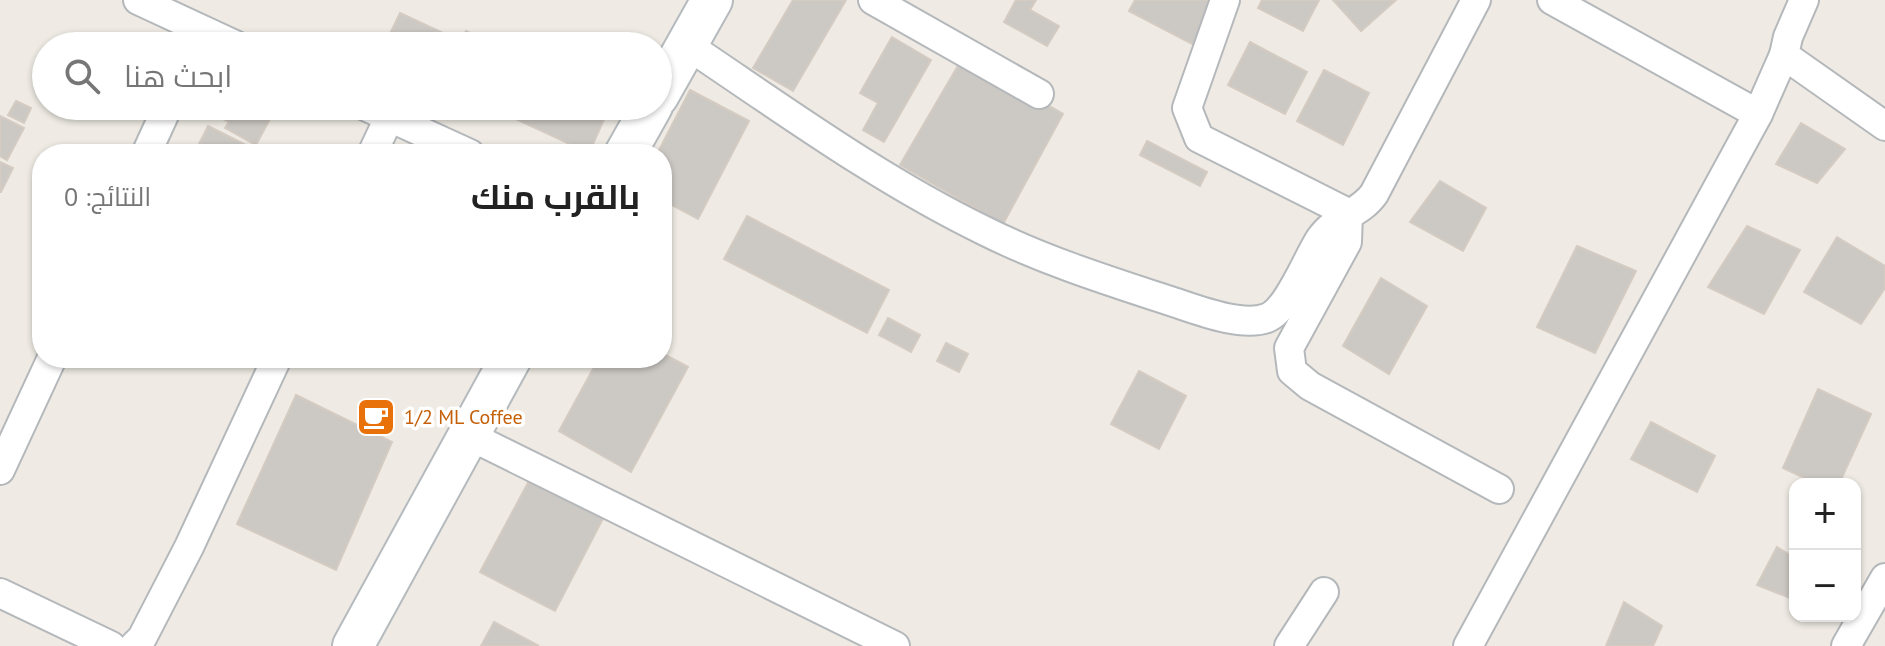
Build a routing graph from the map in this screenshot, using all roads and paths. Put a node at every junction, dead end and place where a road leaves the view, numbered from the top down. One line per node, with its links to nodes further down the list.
1 (138, 0): 8 (street)
2 (712, 0): 9 (main road)
3 (873, 0): 12 (street)
4 (1225, 0): 23 (street)
5 (1476, 0): 23 (street)
6 (1552, 0): 13 (street)
7 (1804, 0): 10 (street)
8 (189, 32)
9 (687, 45): 11 (main road); 23 (street)
10 (1784, 55): 13 (street); 18 (street)
11 (672, 71)
12 (1039, 94)
13 (1758, 114): 38 (street)
14 (162, 120): 19 (street)
15 (376, 120): 20 (street)
16 (395, 120): 21 (street)
17 (644, 120): 22 (main road)
18 (1885, 126)
19 (151, 144)
20 (373, 144)
21 (448, 144)
22 (631, 144)
23 (1348, 213): 29 (street)
24 (47, 368): 28 (street)
25 (272, 368): 34 (street)
26 (505, 368): 27 (main road)
27 (468, 435): 35 (main road); 36 (street)
28 (0, 470)
29 (1499, 489)
30 (1885, 578): 39 (street)
31 (1324, 592): 37 (street)
32 (0, 593): 33 (street)
33 (111, 646)
34 (134, 646)
35 (353, 646)
36 (895, 646)
37 (1289, 646)
38 (1468, 646)
39 (1846, 646)

